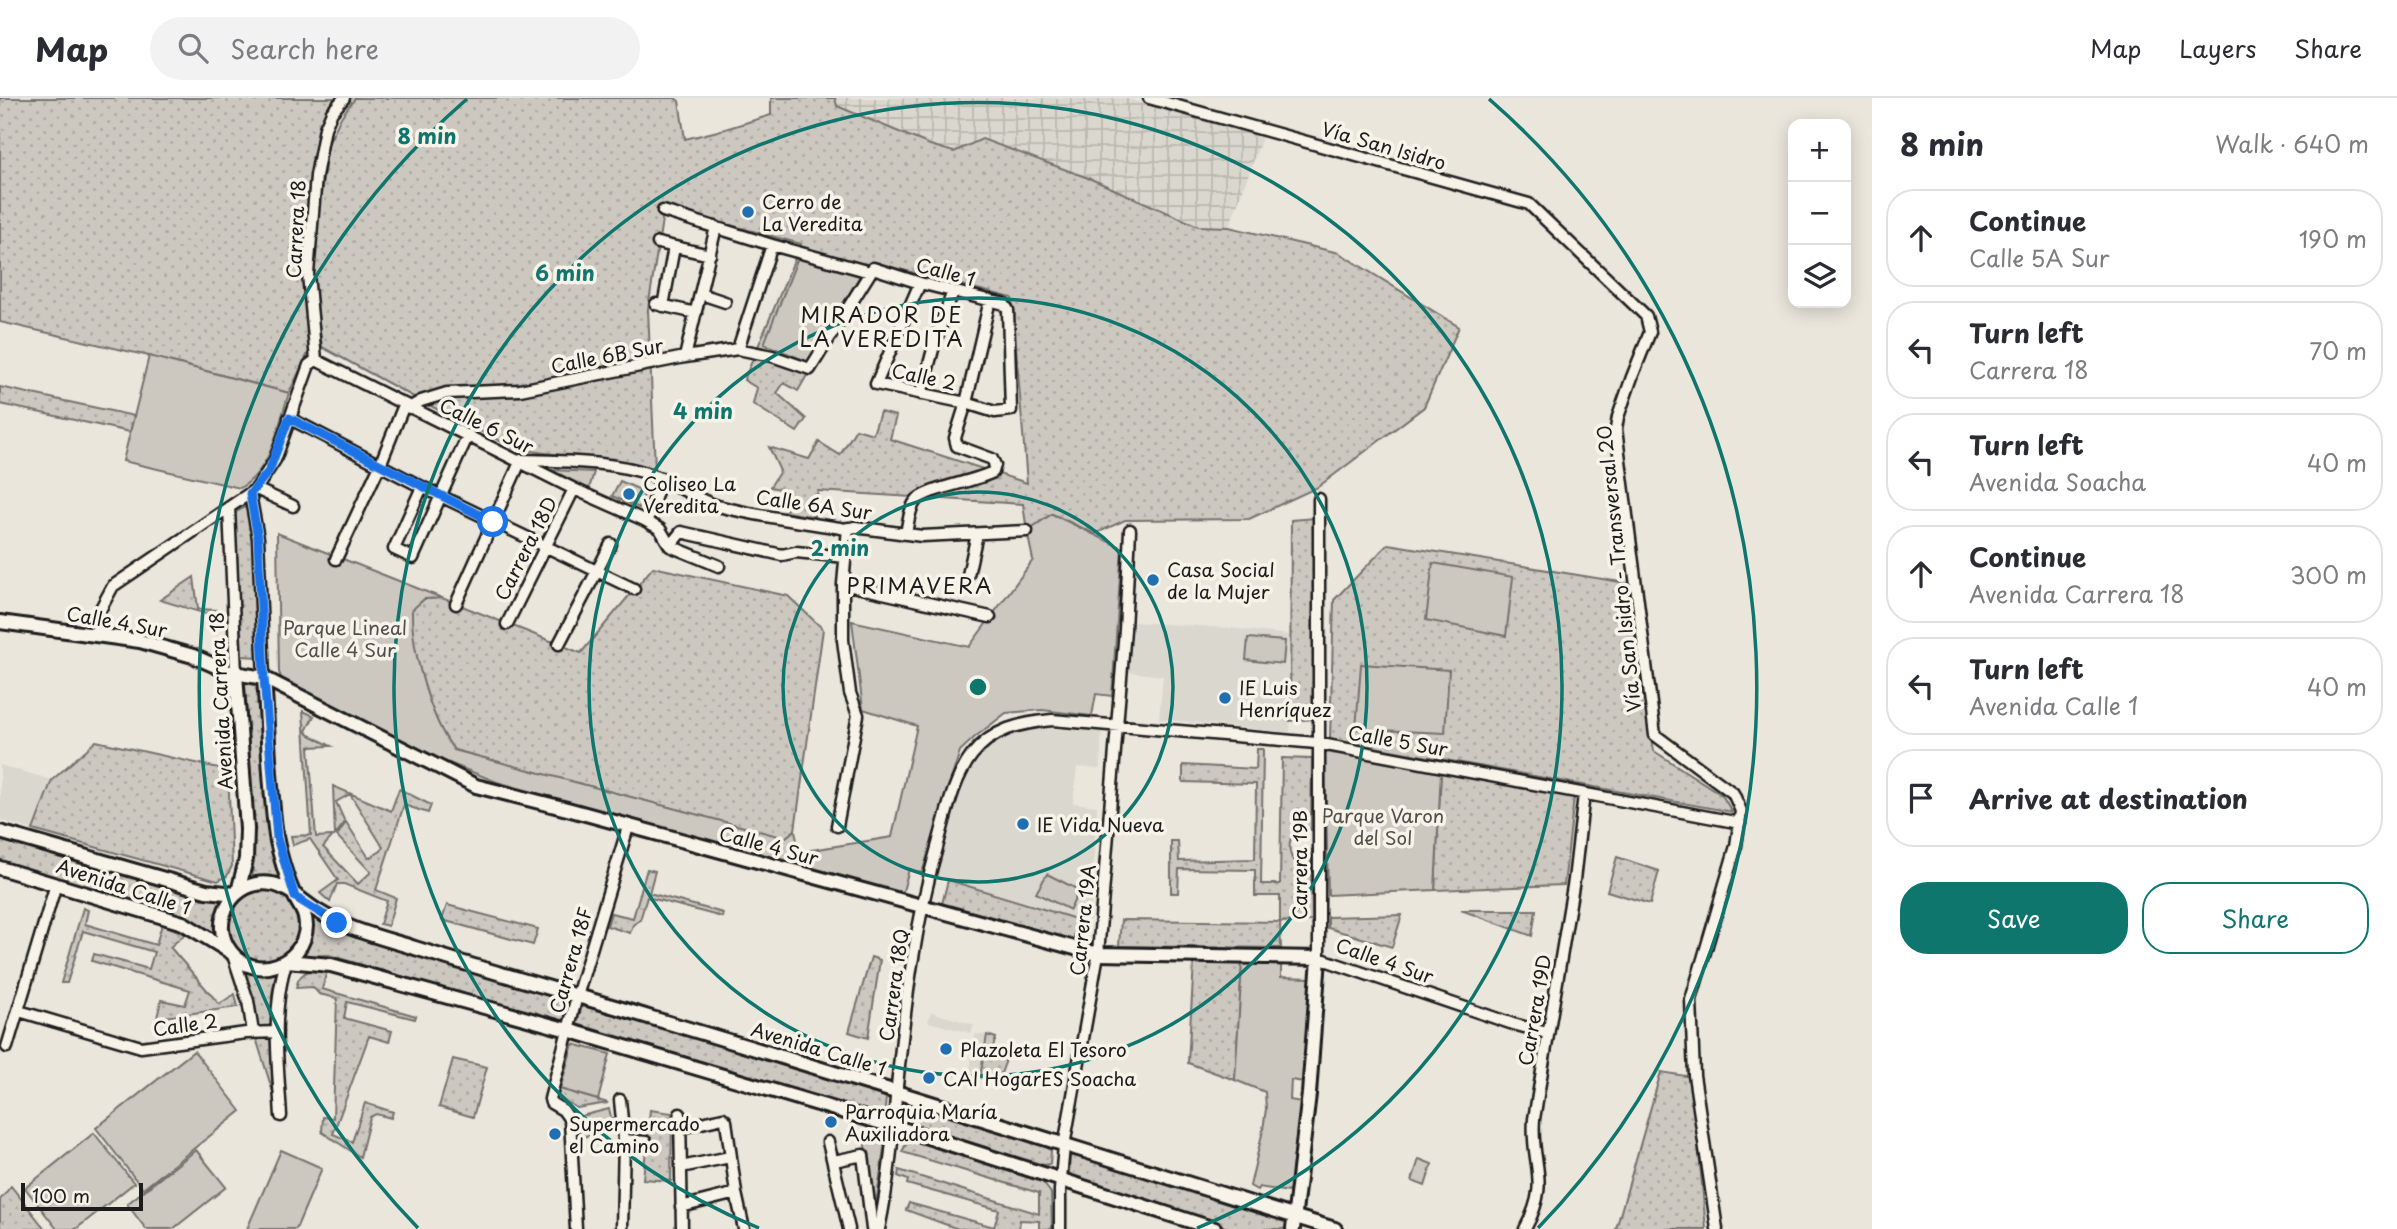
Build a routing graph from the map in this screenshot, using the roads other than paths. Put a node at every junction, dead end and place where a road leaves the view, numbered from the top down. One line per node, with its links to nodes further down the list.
1 (344, 98): 20 (street, Carrera 18)
2 (1149, 98): 3 (street, Vía San Isidro)
3 (1529, 204): 65 (street, Vía San Isidro - Transversal 20)
4 (663, 211): 5 (street, Calle 1)
5 (716, 227): 7 (street, Calle 1); 9 (street)
6 (658, 243): 8 (street)
7 (772, 245): 10 (street, Calle 1); 18 (street)
8 (674, 247): 9 (street); 17 (street)
9 (709, 255): 13 (street)
10 (872, 270): 11 (street, Calle 1); 18 (street, Calle 6B Sur)
11 (920, 283): 12 (street, Calle 1); 21 (street, Calle 2)
12 (953, 291): 14 (street, Calle 1); 21 (street)
13 (701, 294): 15 (street); 17 (street)
14 (990, 300): 16 (street, Calle 1); 22 (street)
15 (725, 302)
16 (1008, 310): 22 (street, Calle 2)
17 (696, 313): 19 (street)
18 (738, 349): 19 (street, Calle 6B Sur)
19 (685, 357): 23 (street, Calle 6B Sur)
20 (316, 360): 23 (street, Calle 6 Sur); 24 (street)
21 (921, 394): 22 (street, Calle 2)
22 (966, 403): 41 (street)
23 (407, 407): 25 (street, Calle 6 Sur); 27 (street)
24 (289, 418): 27 (street); 31 (street)
25 (468, 435): 26 (street, Calle 6 Sur); 32 (street)
26 (521, 460): 28 (street, Calle 6A Sur); 30 (street, Calle 6 Sur); 37 (street)
27 (380, 465): 29 (street); 47 (street)
28 (661, 478): 36 (street); 38 (street, Calle 6A Sur)
29 (422, 487): 32 (street); 32 (street)
30 (574, 489): 36 (street, Calle 6 Sur); 44 (street, Carrera 18D)
31 (253, 491): 34 (street); 35 (street); 60 (street)
32 (441, 496): 37 (street)
33 (1319, 499): 62 (street, Carrera 19B)
34 (293, 506)
35 (229, 507): 57 (street); 59 (street, Avenida Carrera 18)
36 (644, 520): 45 (street)
37 (493, 522): 44 (street); 53 (street)
38 (848, 528): 41 (street, Calle 6A Sur); 46 (street)
39 (1130, 530): 61 (street, Carrera 19A)
40 (1027, 531): 42 (street, Calle 6A Sur)
41 (906, 534): 42 (street, Calle 6A Sur)
42 (977, 534): 50 (street)
43 (611, 544): 49 (street)
44 (546, 545): 49 (street); 56 (street, Carrera 18D)
45 (670, 546): 46 (street); 48 (street)
46 (845, 557): 51 (street)
47 (336, 559)
48 (719, 566)
49 (596, 570): 52 (street); 58 (street)
50 (968, 575)
51 (843, 584): 54 (street); 66 (street)
52 (634, 589)
53 (456, 604)
54 (990, 617)
55 (0, 622): 57 (main road, Calle 4 Sur)
56 (507, 624)
57 (96, 635): 59 (main road, Calle 4 Sur)
58 (559, 644)
59 (236, 674): 60 (main road, Calle 4 Sur); 71 (main road, Avenida Carrera 18)
60 (264, 678): 67 (main road, Calle 4 Sur); 72 (main road)
61 (1117, 726): 62 (street, Calle 5 Sur); 63 (street, Calle 5 Sur); 75 (street, Carrera 19A)
62 (1319, 743): 64 (street, Calle 5 Sur); 76 (street, Carrera 19B)
63 (973, 754): 73 (street, Carrera 18Q)
64 (1584, 793): 65 (street, Calle 5 Sur); 83 (street, Carrera 19D)
65 (1740, 823): 113 (street)
66 (837, 826)
67 (628, 827): 73 (main road, Calle 4 Sur); 78 (street, Carrera 18F)
68 (0, 832): 71 (main road, Avenida Calle 1)
69 (0, 868): 70 (main road, Avenida Calle 1)
70 (56, 884): 74 (main road, Avenida Calle 1); 79 (street)
71 (237, 893): 72 (main road); 74 (main road, Avenida Carrera 18)
72 (295, 897): 77 (main road); 78 (main road, Avenida Calle 1)
73 (921, 907): 75 (main road, Calle 4 Sur); 85 (street, Carrera 18Q)
74 (232, 953): 77 (main road); 81 (street, Avenida Carrera 18)
75 (1098, 954): 76 (main road, Calle 4 Sur); 94 (street, Carrera 19A)
76 (1319, 958): 83 (street, Calle 4 Sur); 101 (main road, Carrera 19B)
77 (286, 961): 80 (main road); 82 (street)
78 (577, 996): 80 (street, Carrera 18F); 85 (main road, Avenida Calle 1)
79 (19, 1011): 81 (street, Calle 2); 84 (street)
80 (568, 1030): 89 (main road); 102 (street, Carrera 18F)
81 (253, 1032): 82 (street, Calle 2)
82 (277, 1032): 88 (street)
83 (1547, 1033): 112 (street, Carrera 19D)
84 (7, 1047)
85 (897, 1093): 89 (street, Carrera 18Q); 94 (main road, Avenida Calle 1)
86 (620, 1100): 91 (street)
87 (680, 1114): 90 (street)
88 (281, 1116)
89 (893, 1126): 98 (main road); 108 (street, Carrera 18Q)
90 (680, 1128): 95 (street); 97 (street)
91 (624, 1140): 92 (street); 103 (street)
92 (646, 1142)
93 (828, 1142): 96 (street)
94 (1064, 1146): 98 (street, Carrera 19A); 101 (main road, Avenida Calle 1)
95 (730, 1157): 97 (street); 99 (street)
96 (834, 1161): 106 (street); 107 (street)
97 (681, 1167): 100 (street)
98 (1061, 1179): 109 (street, Carrera 19A); 110 (main road)
99 (736, 1193): 100 (street); 105 (street)
100 (681, 1207): 104 (street)
101 (1294, 1223): 111 (main road, Avenida Calle 1)
102 (576, 1229)
103 (622, 1229)
104 (682, 1229)
105 (744, 1229)
106 (849, 1229)
107 (872, 1229)
108 (879, 1229)
109 (1060, 1229)
110 (1215, 1229)
111 (1335, 1229)
112 (1525, 1229)
113 (1717, 1229)

